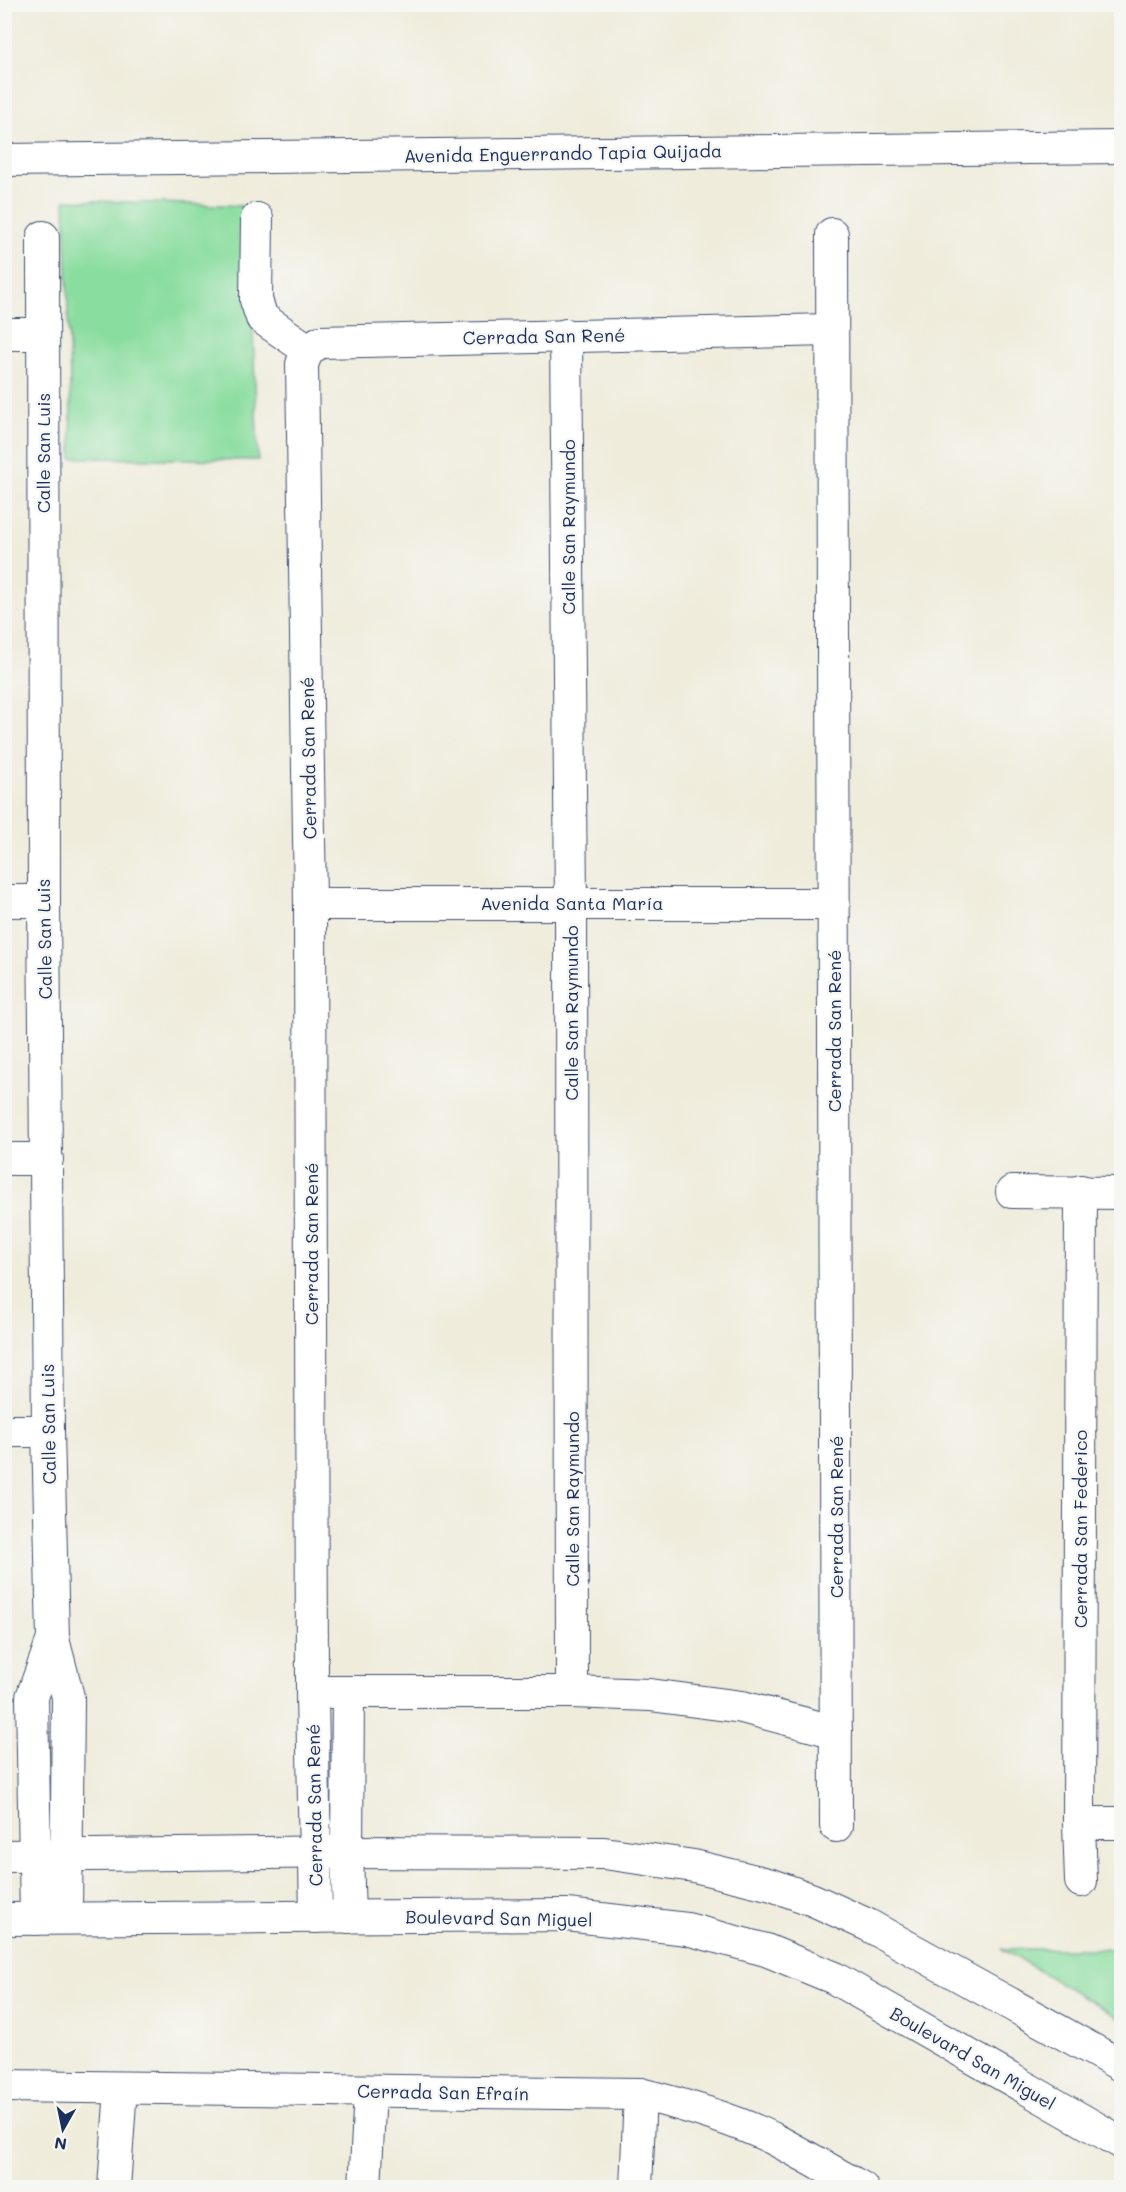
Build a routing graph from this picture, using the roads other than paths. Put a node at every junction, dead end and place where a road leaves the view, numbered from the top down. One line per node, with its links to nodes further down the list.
1 (1122, 147): 2 (street, Avenida Enguerrando Tapia Quijada)
2 (4, 160)
3 (257, 219): 10 (street)
4 (832, 234): 6 (street, Cerrada San René)
5 (43, 237): 8 (street, Calle San Luis)
6 (831, 330): 9 (street, Cerrada San René); 15 (street, Cerrada San René)
7 (4, 334): 8 (street)
8 (43, 334): 12 (street, Calle San Luis)
9 (566, 335): 10 (street, Cerrada San René); 13 (street, Calle San Raymundo)
10 (308, 350): 14 (street, Cerrada San René)
11 (4, 901): 12 (street)
12 (44, 901): 16 (street, Calle San Luis)
13 (571, 903): 14 (street, Avenida Santa María); 15 (street, Avenida Santa María); 26 (street, Calle San Raymundo)
14 (310, 904): 24 (street, Cerrada San René)
15 (833, 904): 29 (street, Cerrada San René)
16 (47, 1159): 17 (street); 22 (street, Calle San Luis)
17 (4, 1160)
18 (1082, 1191): 19 (street); 20 (street); 30 (street, Cerrada San Federico)
19 (1012, 1192)
20 (1122, 1193)
21 (4, 1431): 22 (street)
22 (48, 1431): 23 (street, Calle San Luis)
23 (53, 1640): 27 (street, Calle San Luis); 28 (street, Calle San Luis)
24 (312, 1692): 25 (street); 34 (street, Cerrada San René)
25 (348, 1692): 26 (street); 33 (street, Cerrada San René)
26 (572, 1692): 29 (street)
27 (18, 1697): 28 (street); 35 (street, Calle San Luis)
28 (68, 1697): 36 (street, Calle San Luis)
29 (836, 1732): 32 (street, Cerrada San René)
30 (1079, 1823): 31 (street); 38 (street, Cerrada San Federico)
31 (1122, 1823)
32 (836, 1826)
33 (347, 1852): 34 (street); 40 (street, Cerrada San René); 43 (street)
34 (315, 1853): 36 (street); 39 (street, Cerrada San René)
35 (35, 1855): 36 (street); 37 (street); 42 (street, Calle San Luis)
36 (66, 1855): 42 (street, Calle San Luis)
37 (4, 1856)
38 (1081, 1881)
39 (316, 1917): 40 (street, Boulevard San Miguel); 42 (street, Boulevard San Miguel)
40 (349, 1917): 48 (street, Boulevard San Miguel)
41 (4, 1919): 42 (street, Boulevard San Miguel)
42 (51, 1919)
43 (1122, 2066)
44 (4, 2086): 45 (street, Cerrada San Efraín)
45 (121, 2088): 46 (street, Cerrada San Efraín); 49 (street)
46 (370, 2091): 47 (street, Cerrada San Efraín); 50 (street)
47 (640, 2094): 51 (street); 52 (street, Cerrada San Efraín)
48 (1122, 2143)
49 (114, 2187)
50 (365, 2187)
51 (636, 2187)
52 (862, 2187)

